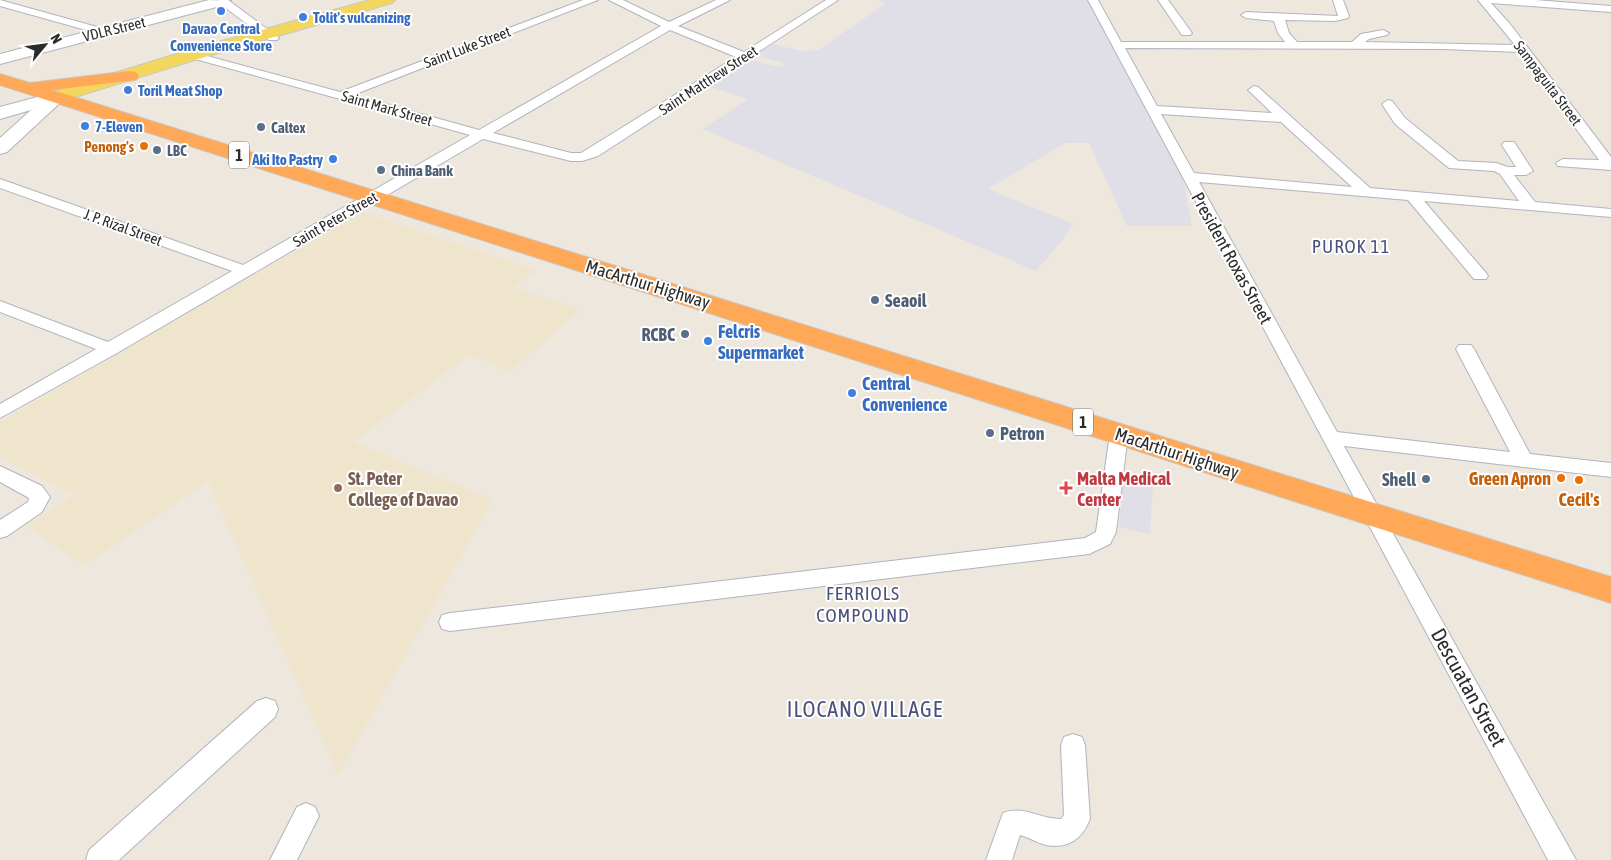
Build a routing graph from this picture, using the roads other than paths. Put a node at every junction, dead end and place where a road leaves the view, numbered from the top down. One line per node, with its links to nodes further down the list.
1 (224, 0): 17 (main road, VDLR Street); 20 (street)
2 (593, 0): 32 (street, Saint Luke Street)
3 (614, 0): 16 (street)
4 (725, 0): 16 (street, Saint Peter Street)
5 (833, 0): 26 (street, Saint Matthew Street)
6 (1094, 0): 21 (street, President Roxas Street)
7 (1163, 0): 18 (street)
8 (1338, 0): 15 (street)
9 (1483, 0): 24 (street, Sampaguita Street)
10 (1493, 0): 13 (street)
11 (394, 1): 20 (main road)
12 (0, 3): 17 (street)
13 (1611, 9)
14 (1246, 15): 15 (street)
15 (1277, 16): 22 (street)
16 (669, 26): 26 (street); 41 (street, Saint Peter Street)
17 (104, 32): 27 (main road, VDLR Street)
18 (1186, 33)
19 (1384, 33): 23 (street)
20 (270, 36): 25 (main road)
21 (1118, 45): 22 (street); 36 (street, President Roxas Street)
22 (1294, 46): 23 (street)
23 (1354, 47): 24 (street)
24 (1524, 49): 46 (street, Sampaguita Street)
25 (198, 56): 28 (main road); 32 (street, Saint Mark Street)
26 (746, 56): 44 (street, Saint Matthew Street)
27 (0, 59)
28 (130, 76): 30 (highway); 33 (main road); 39 (highway)
29 (0, 79): 30 (highway, MacArthur Highway / 1)
30 (23, 87): 33 (highway, MacArthur Highway / 1)
31 (1254, 90): 40 (street)
32 (342, 95): 41 (street, Saint Mark Street)
33 (56, 97): 35 (main road); 37 (main road); 39 (highway, MacArthur Highway / 1)
34 (1388, 104): 47 (street)
35 (19, 108): 37 (main road); 38 (main road)
36 (1152, 110): 40 (street); 48 (street, President Roxas Street)
37 (40, 112): 43 (main road)
38 (0, 113)
39 (106, 113): 52 (highway, MacArthur Highway / 1)
40 (1286, 118): 50 (street)
41 (480, 134): 44 (street, Saint Mark Street); 52 (street, Saint Peter Street)
42 (1509, 146): 47 (street)
43 (0, 148)
44 (582, 157)
45 (1563, 163): 46 (street)
46 (1610, 165)
47 (1507, 172): 53 (street)
48 (1188, 177): 50 (street); 62 (street, President Roxas Street)
49 (0, 183): 55 (street, J. P. Rizal Street)
50 (1364, 190): 51 (street)
51 (1411, 195): 53 (street); 56 (street)
52 (372, 197): 55 (street, Saint Peter Street); 61 (highway, MacArthur Highway / 1)
53 (1531, 206): 54 (street)
54 (1611, 213)
55 (246, 271): 58 (street, Saint Peter Street)
56 (1480, 276)
57 (0, 306): 58 (street)
58 (111, 349): 60 (street, Saint Peter Street)
59 (1465, 349): 63 (street)
60 (0, 412)
61 (1119, 434): 66 (highway, MacArthur Highway / 1); 69 (street)
62 (1330, 438): 63 (street); 66 (street, President Roxas Street)
63 (1524, 460): 64 (street)
64 (1611, 470)
65 (0, 473): 67 (street)
66 (1372, 515): 68 (highway, MacArthur Highway / 1); 76 (street, Descuatan Street)
67 (0, 530)
68 (1611, 590)
69 (450, 622)
70 (266, 709): 73 (street)
71 (1073, 745): 75 (street)
72 (306, 816): 74 (street)
73 (99, 860)
74 (283, 860)
75 (999, 860)
76 (1563, 860)

